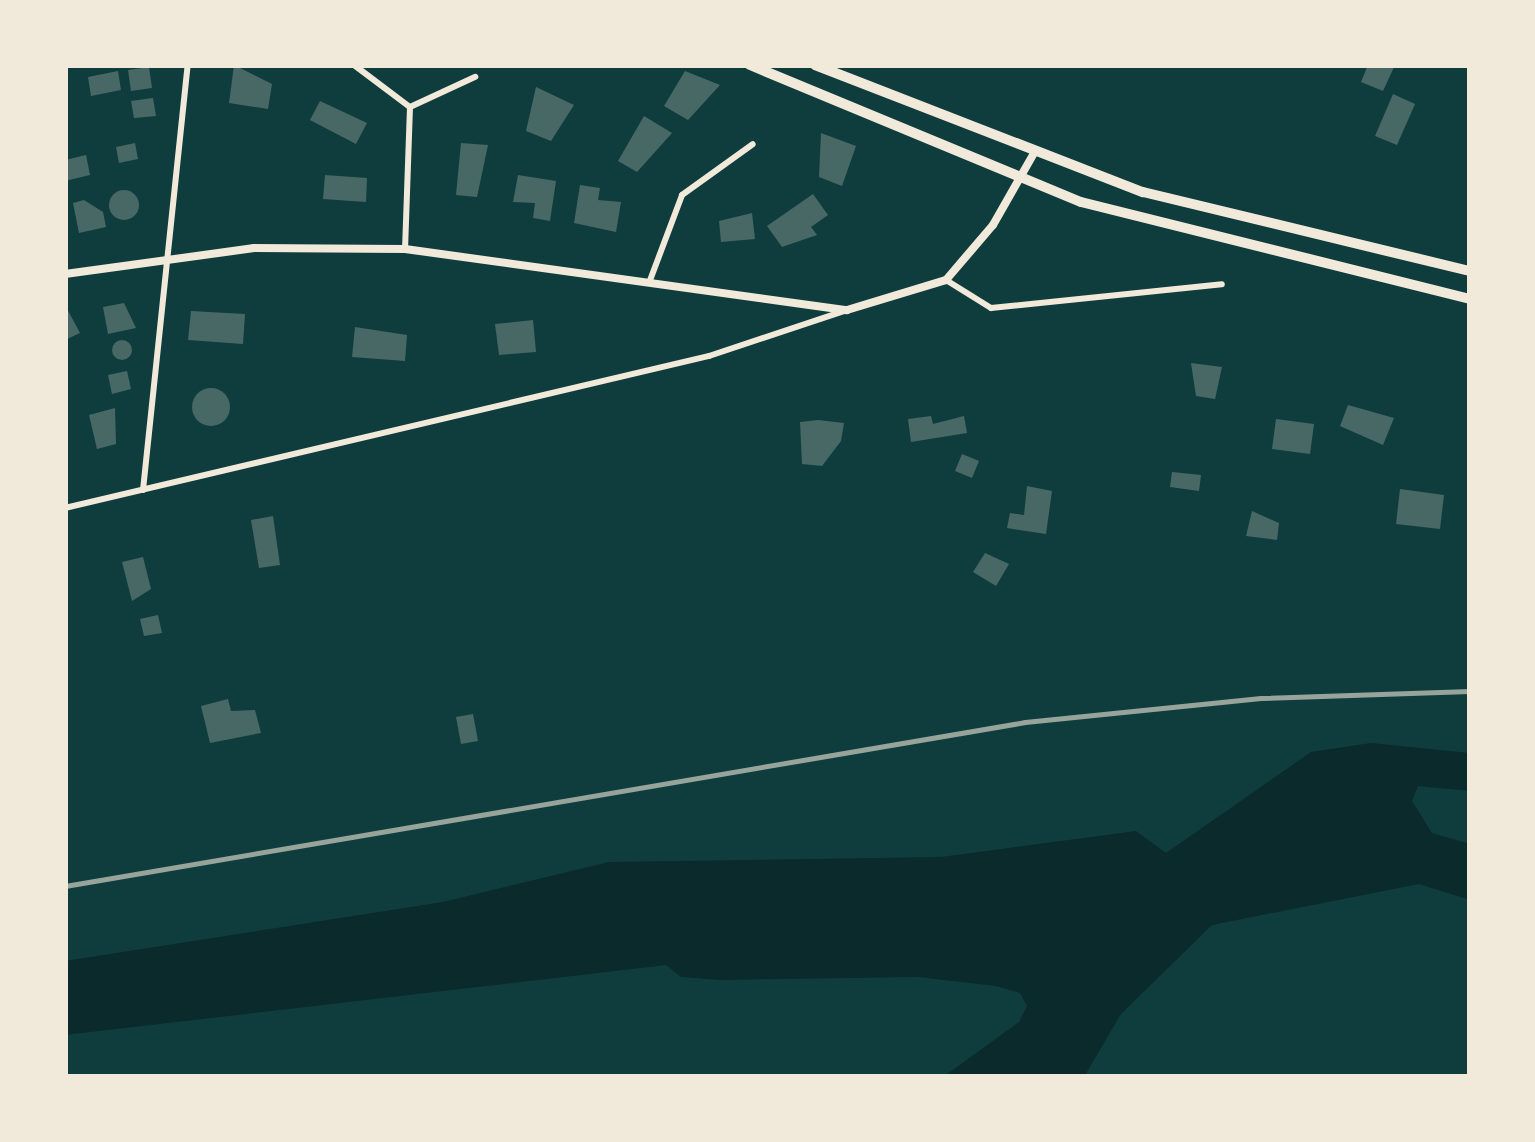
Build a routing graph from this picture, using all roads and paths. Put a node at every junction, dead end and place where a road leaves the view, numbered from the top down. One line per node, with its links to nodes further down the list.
1 (188, 65): 11 (street)
2 (354, 65): 6 (street)
3 (750, 65): 9 (main road)
4 (815, 65): 8 (main road)
5 (475, 77): 6 (street)
6 (410, 107): 10 (street)
7 (754, 144): 15 (street)
8 (1033, 155): 9 (street); 12 (main road)
9 (1020, 180): 14 (street); 17 (main road)
10 (405, 249): 11 (street); 15 (street)
11 (168, 256): 13 (street); 19 (street)
12 (1470, 272)
13 (65, 274)
14 (946, 280): 16 (street); 18 (street)
15 (650, 283): 18 (street)
16 (1222, 284)
17 (1470, 299)
18 (847, 310): 19 (street)
19 (142, 490): 20 (street)
20 (65, 508)

